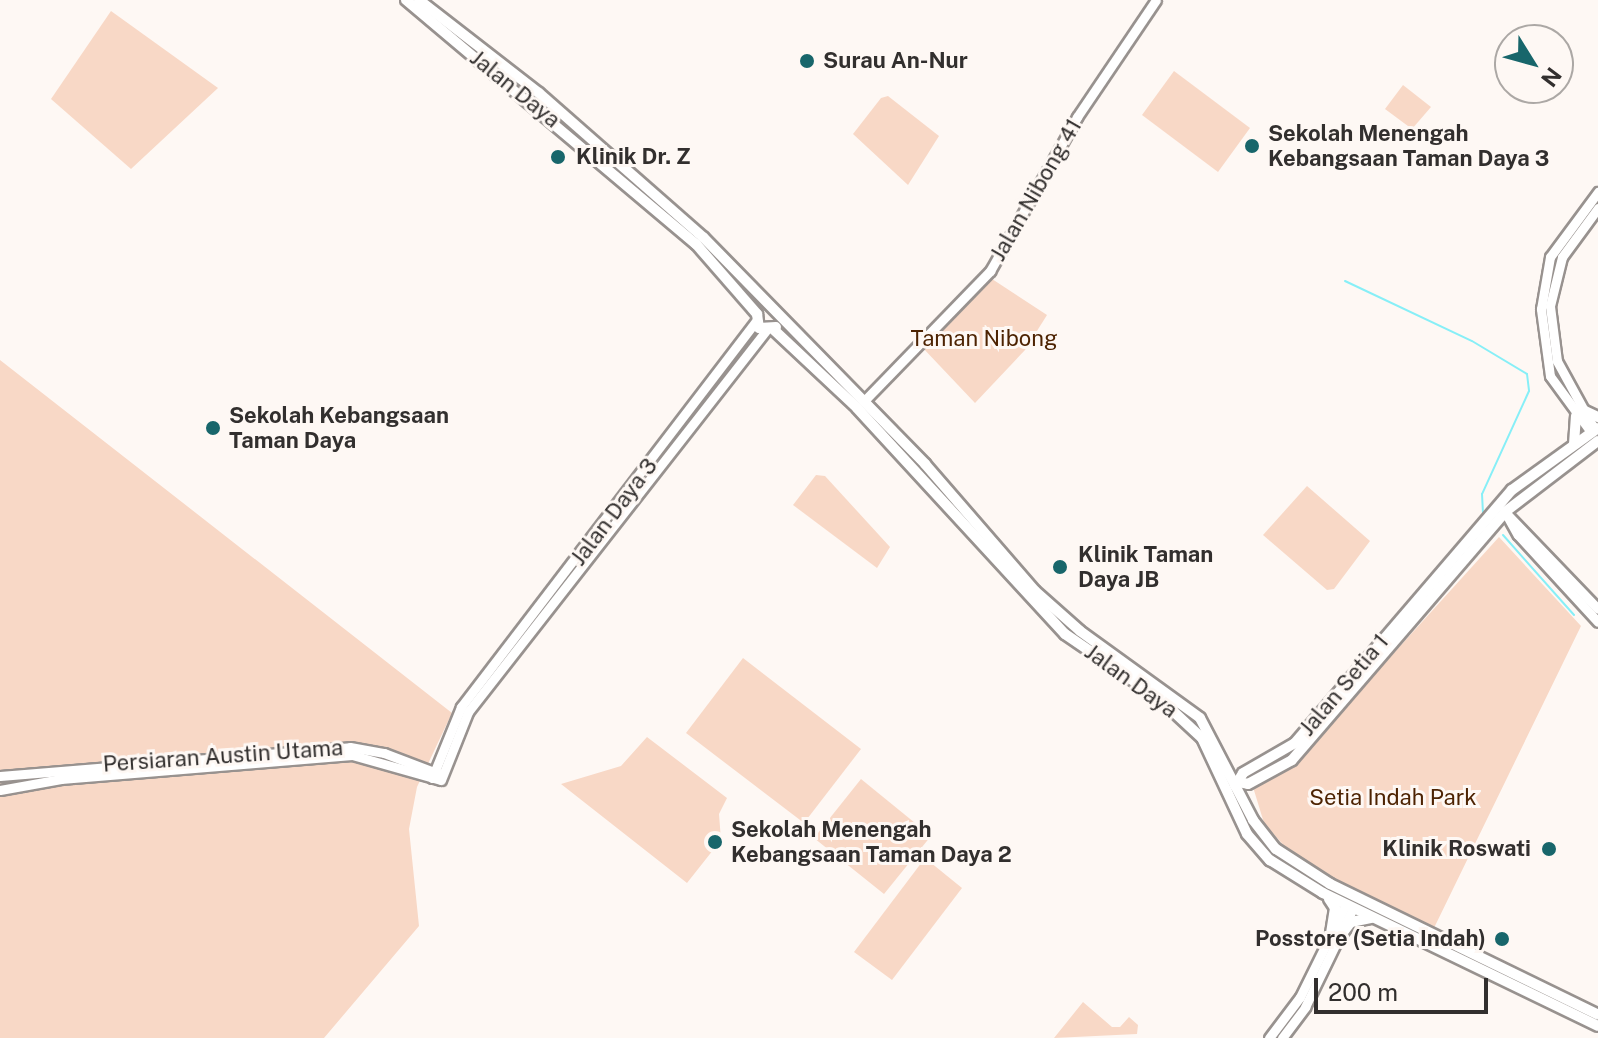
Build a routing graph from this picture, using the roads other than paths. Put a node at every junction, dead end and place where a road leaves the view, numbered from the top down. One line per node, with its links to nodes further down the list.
1 (406, 0): 7 (main road, Jalan Daya)
2 (419, 0): 6 (main road, Jalan Daya)
3 (1156, 0): 9 (street, Jalan Nibong 41)
4 (1598, 192): 10 (street)
5 (1598, 208): 10 (street)
6 (774, 312): 7 (main road); 8 (main road); 9 (main road, Jalan Daya)
7 (756, 318): 8 (main road, Jalan Daya); 22 (street, Jalan Daya 3)
8 (770, 330): 22 (street, Jalan Daya 3); 24 (main road, Jalan Daya)
9 (865, 400): 25 (main road, Jalan Daya)
10 (1579, 413): 11 (main road); 12 (street); 13 (main road)
11 (1598, 417)
12 (1596, 433): 13 (main road, Jalan Setia 1); 15 (main road, Jalan Setia 1)
13 (1574, 444): 14 (main road, Jalan Setia 1)
14 (1528, 476): 16 (main road); 19 (main road, Jalan Setia 1)
15 (1526, 494): 16 (main road, Jalan Setia 1); 17 (street)
16 (1505, 512): 17 (street); 18 (main road, Jalan Setia 1); 19 (main road)
17 (1520, 530): 18 (street); 20 (street); 21 (street)
18 (1483, 540): 27 (main road, Jalan Setia 1)
19 (1465, 547): 27 (main road, Jalan Setia 1)
20 (1598, 609)
21 (1598, 622)
22 (470, 703): 23 (street); 29 (street)
23 (443, 746): 26 (street); 29 (street)
24 (1211, 752): 30 (main road); 32 (main road, Jalan Daya)
25 (1225, 759): 27 (main road); 30 (main road, Jalan Daya)
26 (412, 763): 28 (street, Persiaran Austin Utama); 29 (street, Persiaran Austin Utama)
27 (1255, 774): 30 (main road, Jalan Setia 1); 32 (main road)
28 (0, 776)
29 (437, 776): 31 (street, Persiaran Austin Utama)
30 (1237, 782): 32 (main road)
31 (0, 790)
32 (1244, 812): 33 (main road, Jalan Daya)
33 (1326, 889): 34 (main road); 35 (main road, Jalan Daya); 37 (main road)
34 (1351, 905): 35 (main road); 36 (main road); 37 (street)
35 (1374, 905): 38 (main road, Jalan Daya)
36 (1380, 921): 37 (main road); 39 (main road)
37 (1334, 938): 43 (street); 43 (street)
38 (1548, 989): 39 (main road); 40 (main road); 41 (main road, Jalan Daya)
39 (1535, 996): 40 (main road)
40 (1556, 1006): 42 (main road)
41 (1598, 1015)
42 (1598, 1026)
43 (1278, 1032)

